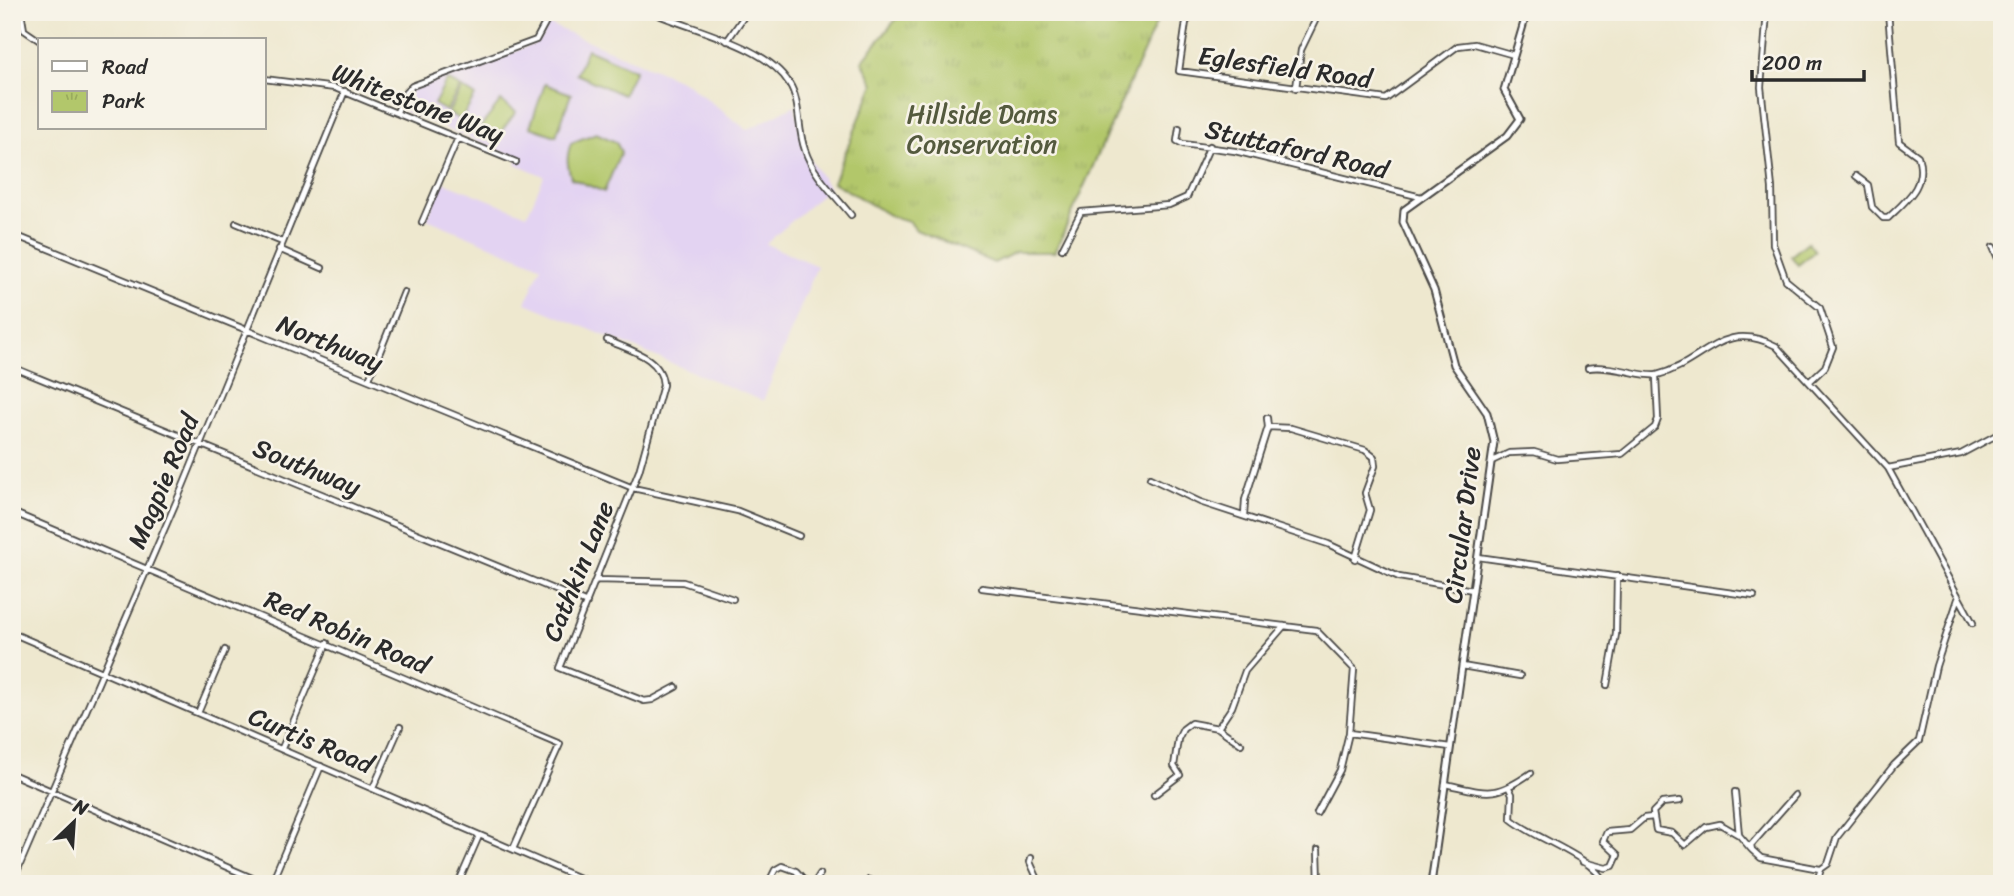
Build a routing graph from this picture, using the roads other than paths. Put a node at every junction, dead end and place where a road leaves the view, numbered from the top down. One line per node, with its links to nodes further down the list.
1 (21, 12): 10 (street)
2 (551, 12): 16 (street)
3 (652, 12): 11 (street)
4 (747, 12): 11 (street)
5 (1196, 12): 14 (street, Eglesfield Road)
6 (1527, 12): 12 (street)
7 (1767, 12): 40 (street)
8 (1888, 12): 21 (street)
9 (1315, 21): 14 (street)
10 (38, 40)
11 (727, 41): 23 (street)
12 (1514, 55): 14 (street, Eglesfield Road); 22 (street)
13 (266, 79): 15 (street, Whitestone Way)
14 (1296, 89)
15 (345, 91): 16 (street, Whitestone Way); 27 (street, Magpie Road)
16 (397, 112): 18 (street, Whitestone Way)
17 (1179, 128): 19 (street, Stuttaford Road)
18 (458, 138): 20 (street, Whitestone Way); 24 (street)
19 (1210, 146): 22 (street, Stuttaford Road); 30 (street)
20 (516, 162)
21 (1856, 176)
22 (1421, 197): 45 (street, Circular Drive)
23 (851, 215)
24 (422, 222)
25 (236, 223): 27 (street)
26 (12, 234): 34 (street, Northway)
27 (282, 242): 29 (street, Magpie Road)
28 (1993, 247): 31 (street)
29 (279, 249): 32 (street); 34 (street, Magpie Road)
30 (1062, 249)
31 (2002, 267)
32 (322, 268)
33 (404, 292): 39 (street)
34 (246, 330): 39 (street, Northway); 44 (street, Magpie Road)
35 (607, 340): 48 (street, Cathkin Lane)
36 (12, 368): 44 (street, Southway)
37 (1588, 368): 38 (street)
38 (1656, 376): 40 (street); 45 (street)
39 (369, 379): 48 (street, Northway)
40 (1809, 382): 46 (street)
41 (1267, 418): 42 (street)
42 (1268, 427): 50 (street); 53 (street)
43 (2002, 432): 46 (street)
44 (200, 444): 54 (street, Magpie Road); 62 (street, Southway)
45 (1492, 461): 52 (street, Circular Drive)
46 (1888, 468): 60 (street)
47 (1150, 478): 50 (street)
48 (633, 488): 51 (street, Northway); 56 (street, Cathkin Lane)
49 (12, 512): 54 (street, Red Robin Road)
50 (1244, 516): 53 (street)
51 (799, 536)
52 (1478, 558): 55 (street); 58 (street, Circular Drive)
53 (1355, 559): 58 (street)
54 (148, 568): 66 (street, Red Robin Road); 69 (street, Magpie Road)
55 (1617, 576): 59 (street); 71 (street)
56 (596, 580): 61 (street); 62 (street, Cathkin Lane)
57 (982, 588): 64 (street)
58 (1473, 590): 68 (street, Circular Drive)
59 (1754, 596)
60 (1958, 596): 63 (street); 100 (street)
61 (733, 599)
62 (587, 603): 72 (street, Cathkin Lane)
63 (1973, 623)
64 (1285, 626): 75 (street); 76 (street)
65 (12, 633): 69 (street, Curtis Road)
66 (327, 643): 79 (street); 95 (street, Red Robin Road)
67 (225, 650): 73 (street)
68 (1462, 666): 70 (street); 78 (street, Circular Drive)
69 (104, 673): 73 (street, Curtis Road); 86 (street, Magpie Road)
70 (1520, 676)
71 (1607, 685)
72 (676, 687)
73 (198, 713): 79 (street, Curtis Road)
74 (400, 727): 84 (street)
75 (1218, 728): 77 (street); 88 (street)
76 (1349, 733): 78 (street); 91 (street)
77 (1241, 744)
78 (1450, 747): 83 (street, Circular Drive)
79 (282, 748): 80 (street, Curtis Road)
80 (321, 765): 84 (street, Curtis Road); 104 (street)
81 (1531, 773): 85 (street)
82 (12, 774): 86 (street)
83 (1445, 784): 85 (street); 112 (street, Circular Drive)
84 (373, 788): 94 (street, Curtis Road)
85 (1509, 788): 99 (street)
86 (52, 791): 102 (street, Magpie Road); 104 (street)
87 (1735, 792): 93 (street)
88 (1154, 795)
89 (1796, 795): 97 (street)
90 (1680, 801): 92 (street)
91 (1317, 813)
92 (1653, 817): 93 (street); 99 (street)
93 (1739, 835): 97 (street)
94 (479, 836): 95 (street, Curtis Road); 105 (street)
95 (513, 849): 106 (street, Curtis Road)
96 (1318, 850): 111 (street)
97 (1752, 850): 100 (street)
98 (1031, 858): 110 (street)
99 (1582, 862): 113 (street)
100 (1821, 869): 114 (street)
101 (820, 874): 103 (street)
102 (12, 883)
103 (817, 883): 107 (street)
104 (268, 884)
105 (458, 884)
106 (593, 884)
107 (768, 884)
108 (866, 884): 109 (street)
109 (877, 884)
110 (1040, 884)
111 (1319, 884)
112 (1431, 884)
113 (1605, 884)
114 (1816, 884)

